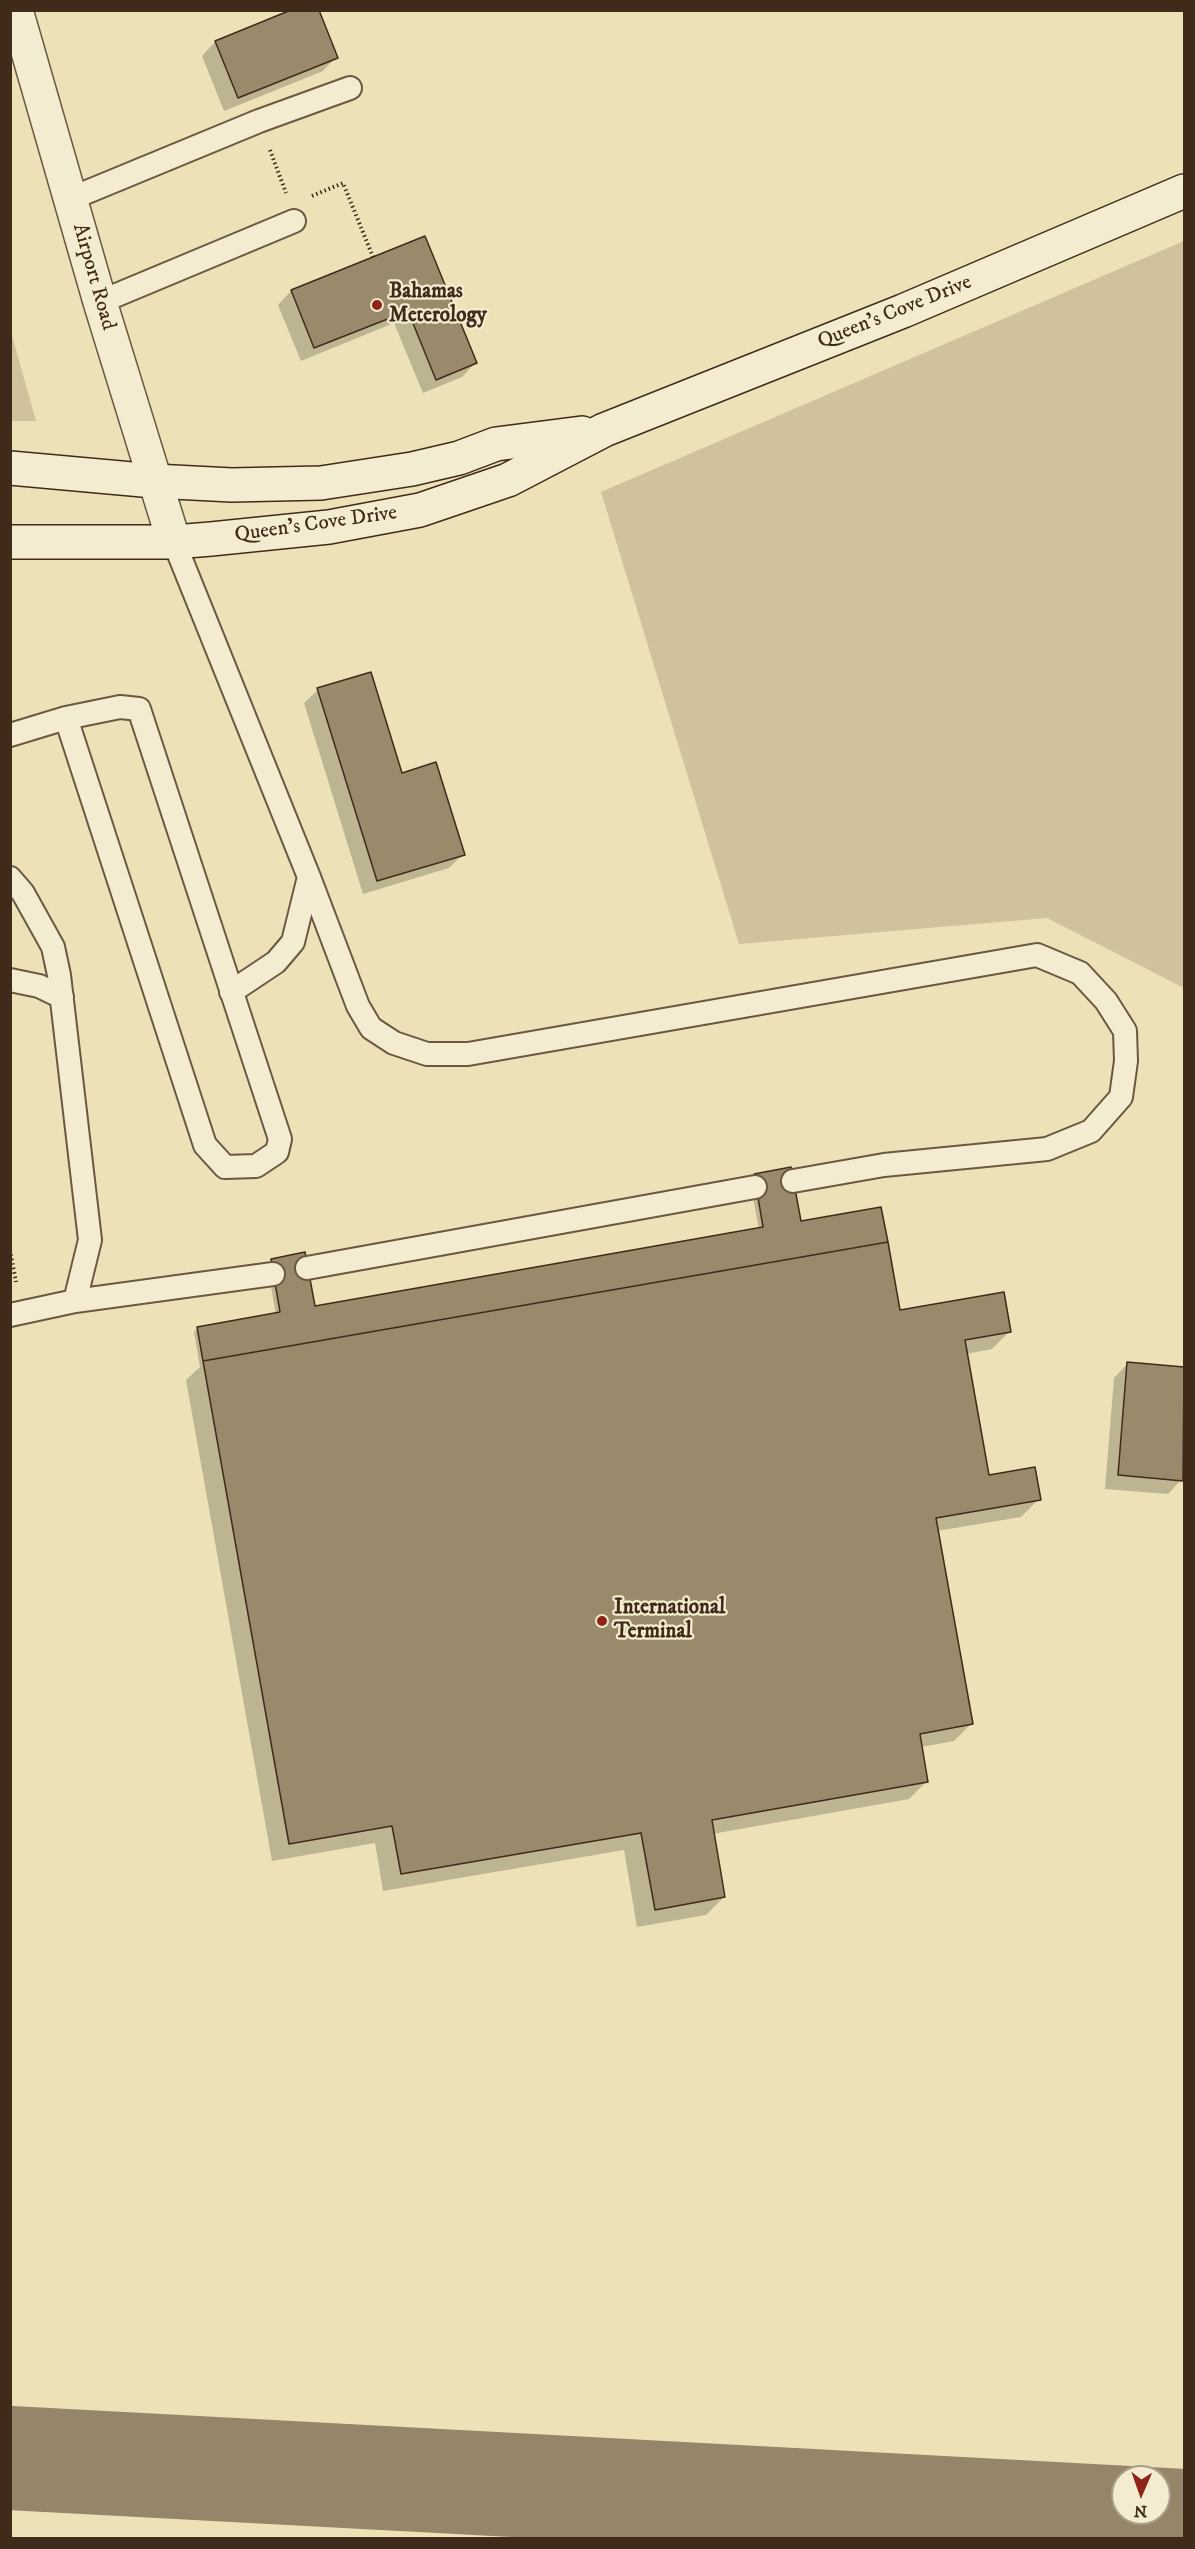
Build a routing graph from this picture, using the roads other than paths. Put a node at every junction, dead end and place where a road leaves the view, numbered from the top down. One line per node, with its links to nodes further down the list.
1 (16, 10): 4 (street, Airport Road)
2 (350, 88): 4 (lane)
3 (1185, 191): 7 (street, Queen's Cove Drive)
4 (70, 199): 6 (street, Airport Road)
5 (295, 208): 6 (lane)
6 (100, 302): 9 (street, Airport Road)
7 (604, 429): 9 (street, Queen's Cove Drive); 11 (street, Queen's Cove Drive)
8 (10, 468): 9 (street, Queen's Cove Drive)
9 (154, 481): 11 (street, Airport Road)
10 (10, 542): 11 (street, Queen's Cove Drive)
11 (174, 542): 14 (lane)
12 (66, 718): 13 (lane); 17 (lane); 17 (lane)
13 (10, 735)
14 (309, 877): 17 (lane); 19 (lane)
15 (10, 878): 18 (lane)
16 (10, 980): 18 (lane)
17 (231, 992)
18 (62, 997): 23 (lane)
19 (793, 1181)
20 (755, 1187): 21 (lane)
21 (308, 1268)
22 (273, 1274): 23 (lane)
23 (75, 1302): 24 (lane)
24 (10, 1315)

